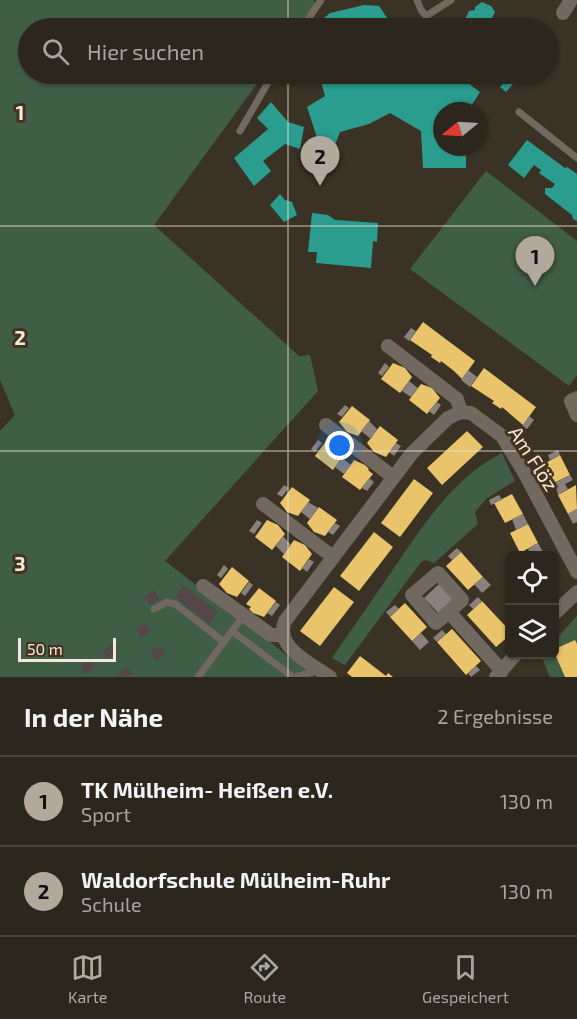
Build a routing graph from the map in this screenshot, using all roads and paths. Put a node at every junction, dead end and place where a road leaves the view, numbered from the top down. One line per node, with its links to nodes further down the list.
1 (321, 0): 6 (lane)
2 (417, 0): 3 (lane)
3 (451, 0)
4 (571, 0): 5 (street)
5 (563, 14)
6 (309, 18)
7 (267, 84): 9 (lane)
8 (519, 112): 10 (lane)
9 (240, 131)
10 (577, 158)
11 (388, 346): 13 (street, Am Flöz)
12 (577, 398): 14 (street)
13 (461, 412): 16 (street); 19 (street, Am Flöz)
14 (577, 415)
15 (326, 425): 16 (street)
16 (393, 477): 18 (street)
17 (263, 504): 18 (street)
18 (333, 557): 27 (street)
19 (577, 572)
20 (203, 586): 25 (street)
21 (577, 592): 23 (street)
22 (154, 609): 28 (lane)
23 (559, 610)
24 (449, 612): 31 (street)
25 (244, 615): 26 (lane); 27 (street)
26 (232, 632): 28 (lane); 33 (lane)
27 (283, 635): 30 (street)
28 (224, 642): 32 (lane)
29 (512, 659): 31 (street)
30 (325, 673): 33 (lane)
31 (499, 674)
32 (198, 677)
33 (294, 677)

